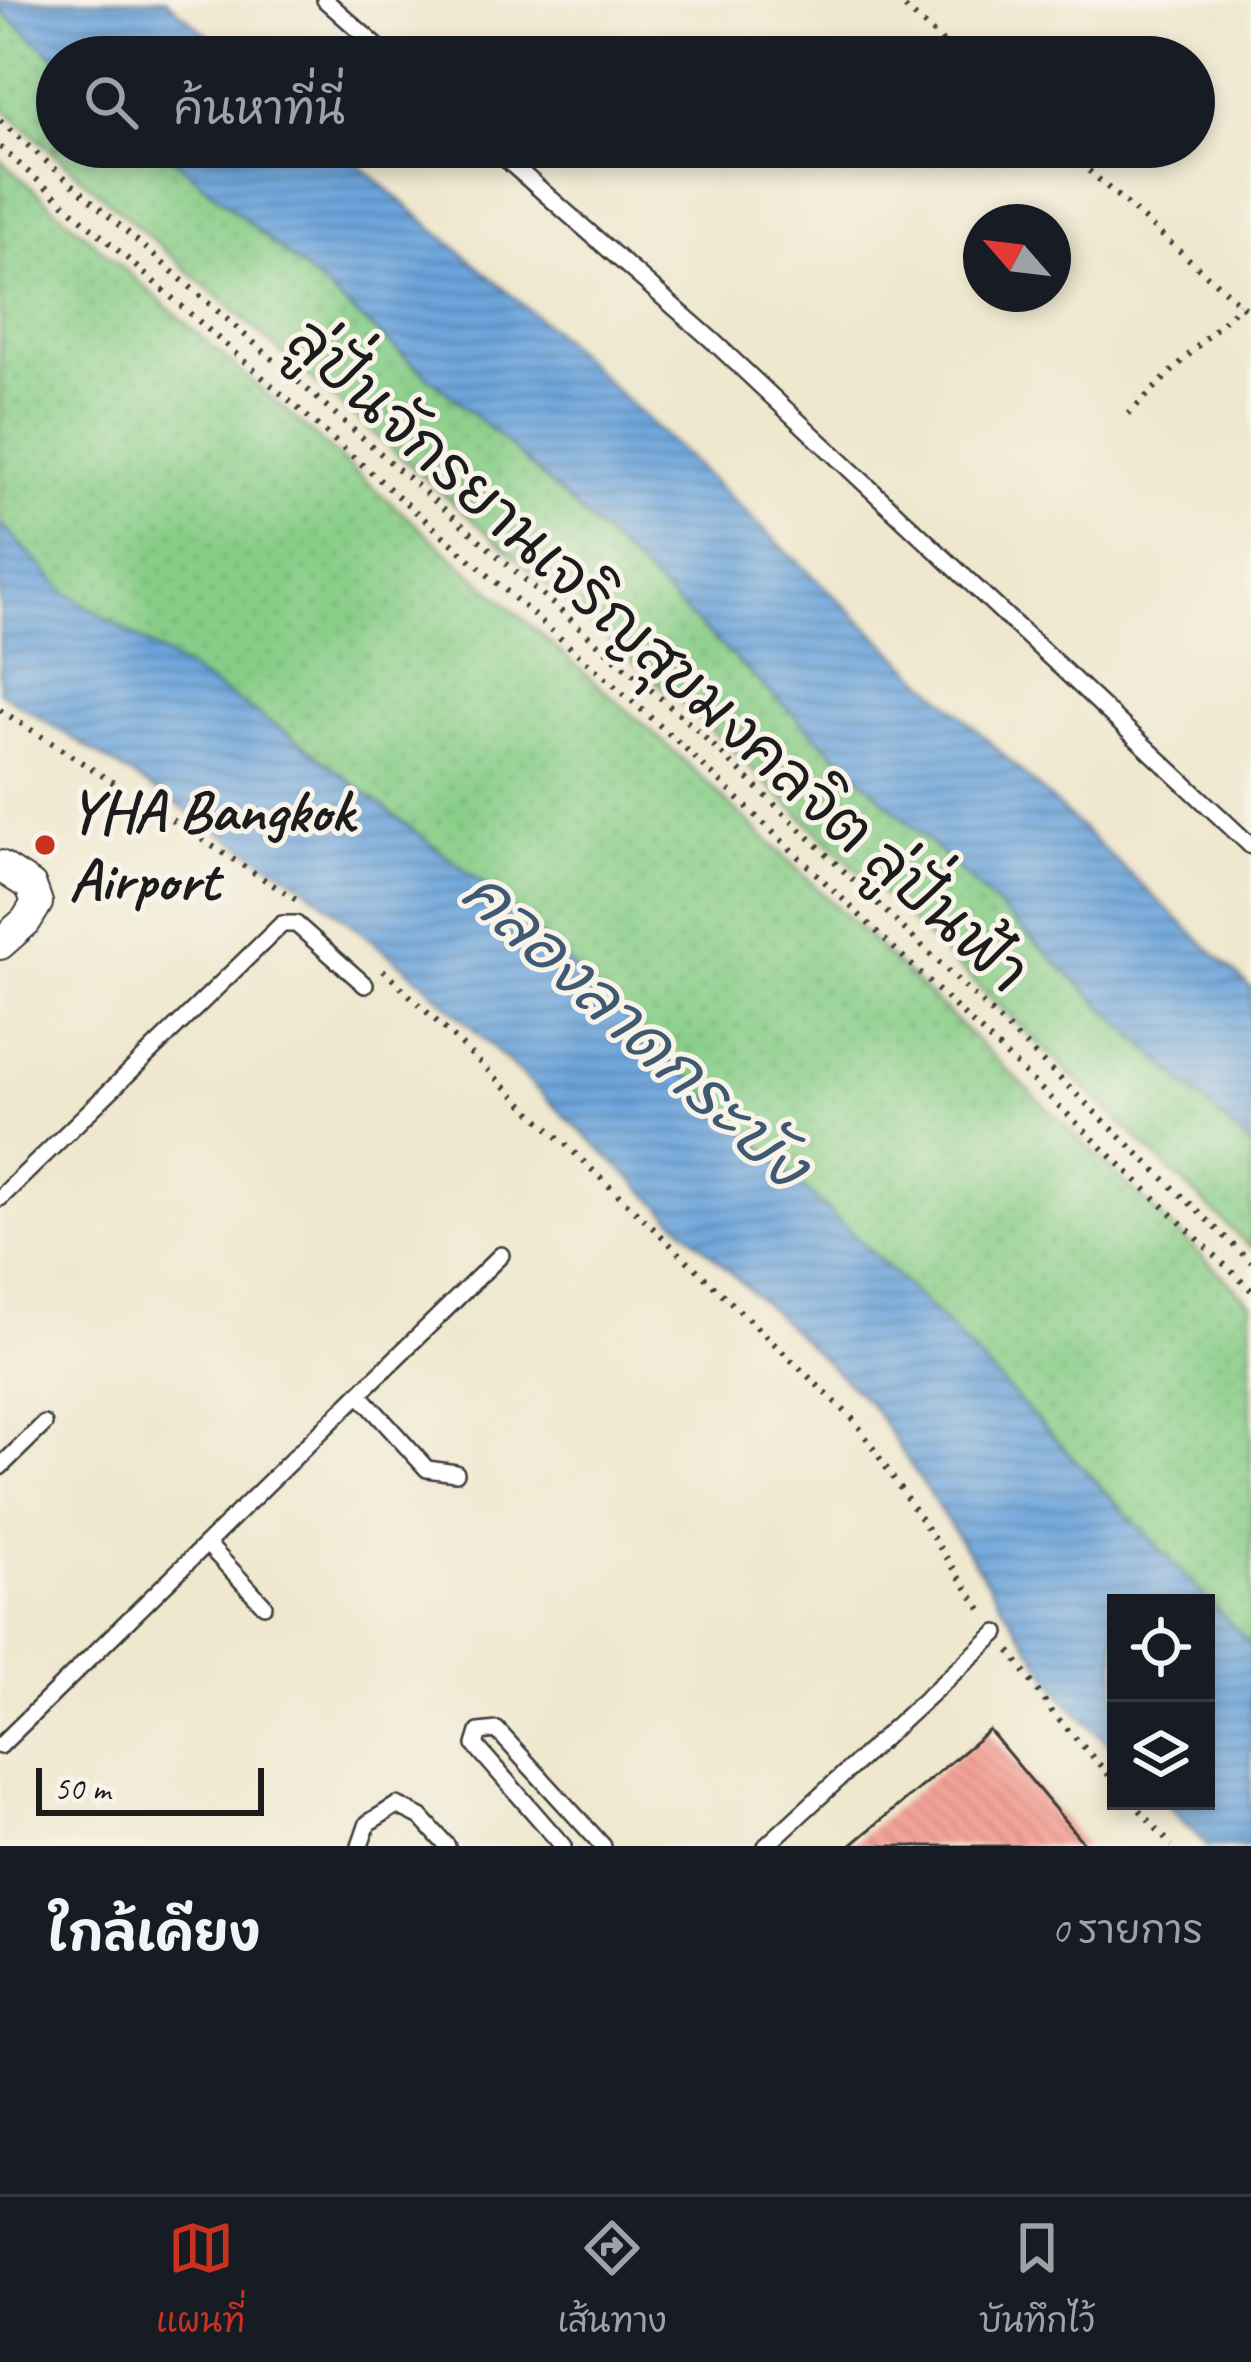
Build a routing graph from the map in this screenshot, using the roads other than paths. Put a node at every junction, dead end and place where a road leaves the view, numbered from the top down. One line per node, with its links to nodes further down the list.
1 (325, 0): 2 (lane)
2 (365, 36)
3 (516, 168): 4 (lane)
4 (1251, 846)
5 (0, 866): 6 (street)
6 (0, 944)
7 (365, 985): 8 (lane)
8 (0, 1198)
9 (501, 1255): 10 (lane)
10 (360, 1395): 13 (lane); 14 (lane)
11 (44, 1424): 12 (lane)
12 (0, 1467)
13 (456, 1473)
14 (207, 1544): 15 (lane); 17 (lane)
15 (264, 1605)
16 (997, 1633): 22 (lane)
17 (0, 1747)
18 (360, 1846): 19 (lane)
19 (447, 1846)
20 (563, 1846): 21 (lane)
21 (603, 1846)
22 (766, 1846)

